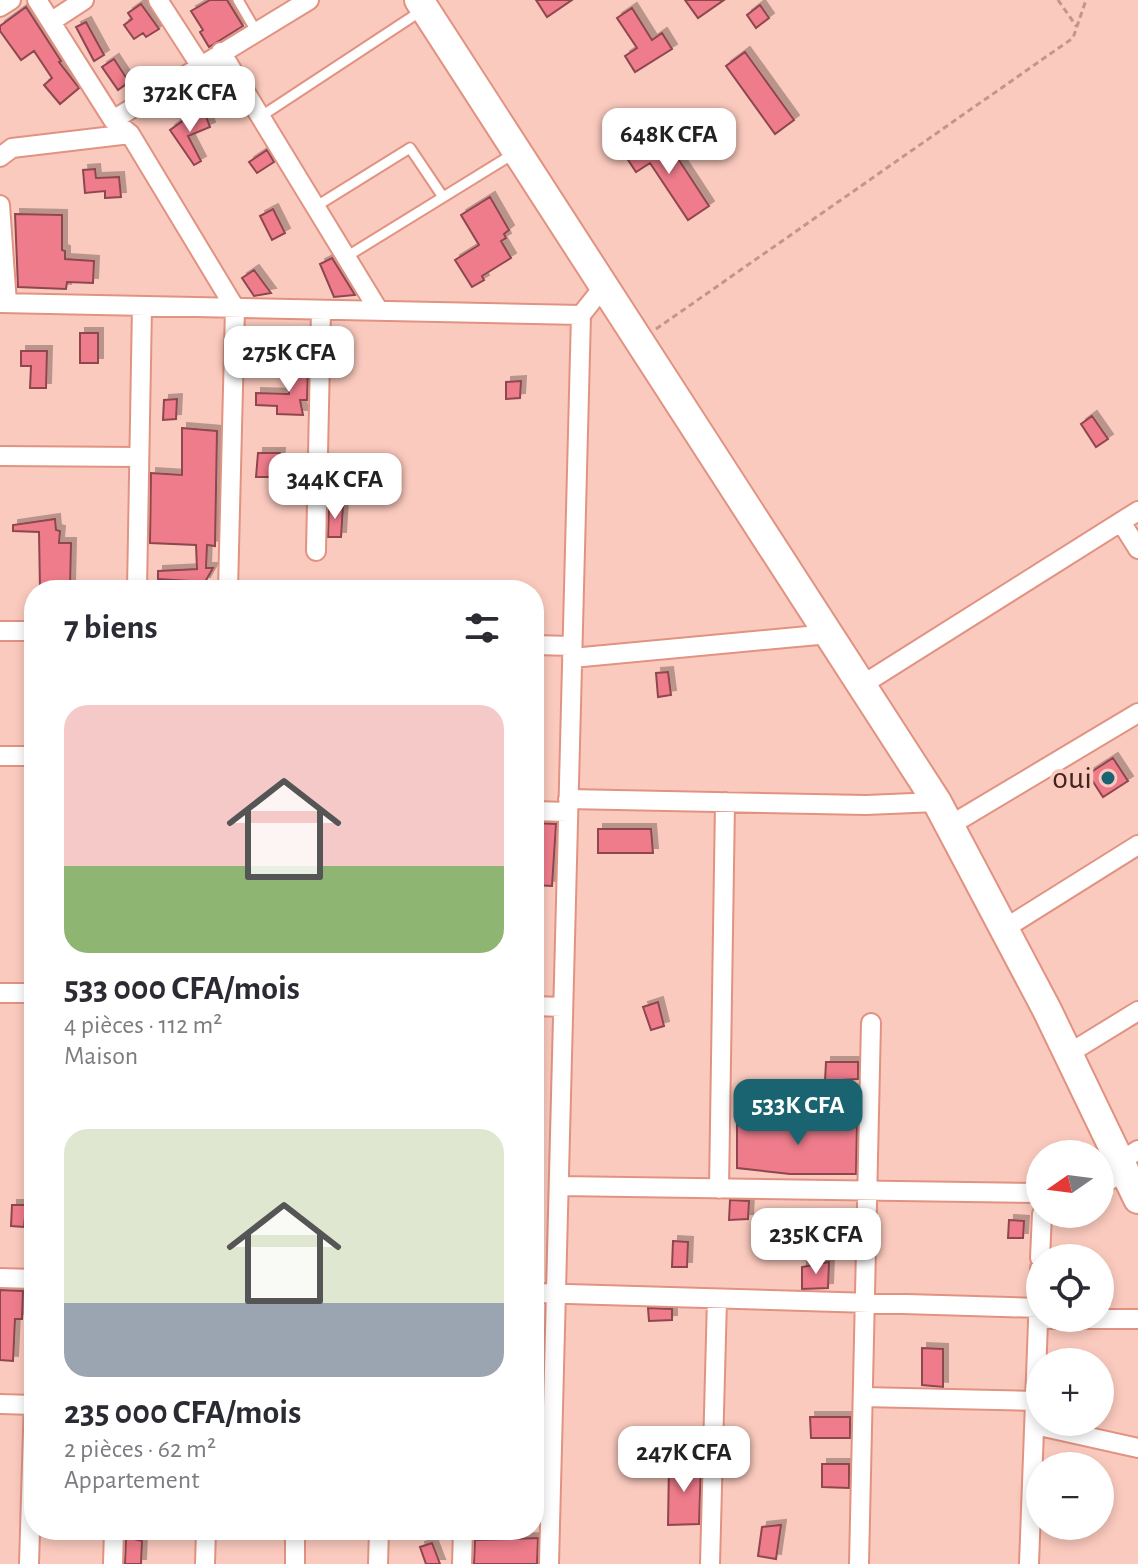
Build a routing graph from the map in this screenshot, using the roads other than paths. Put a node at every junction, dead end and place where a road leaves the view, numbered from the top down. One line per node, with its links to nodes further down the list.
1 (11, 0): 8 (street)
2 (37, 0): 9 (street)
3 (84, 0): 9 (street)
4 (158, 0): 12 (street)
5 (238, 0): 10 (lane)
6 (309, 0): 10 (street)
7 (422, 4): 13 (lane); 16 (main road)
8 (0, 7)
9 (52, 21): 14 (street)
10 (256, 31): 11 (street)
11 (221, 52): 12 (street); 13 (street)
12 (200, 65): 14 (street)
13 (260, 117): 20 (street)
14 (113, 120): 15 (street)
15 (130, 134): 17 (street); 25 (street)
16 (517, 151): 18 (lane); 22 (main road)
17 (0, 157)
18 (443, 197): 20 (lane); 21 (lane)
19 (0, 205): 23 (street)
20 (315, 207): 21 (street)
21 (346, 257): 27 (street)
22 (604, 286): 28 (street); 39 (main road)
23 (3, 303): 24 (street)
24 (142, 306): 25 (street); 30 (street)
25 (235, 308): 26 (street); 36 (street)
26 (321, 310): 27 (street); 34 (street)
27 (379, 311): 28 (street)
28 (581, 315): 41 (street)
29 (0, 456): 30 (street)
30 (139, 457): 35 (street)
31 (1138, 511): 32 (street)
32 (1121, 522): 33 (street); 42 (street)
33 (1138, 549)
34 (316, 551)
35 (137, 580)
36 (228, 580)
37 (0, 631): 38 (street)
38 (24, 631)
39 (829, 634): 41 (street); 42 (main road)
40 (544, 647): 41 (street)
41 (572, 652): 47 (street)
42 (862, 685): 49 (main road)
43 (1138, 713): 49 (street)
44 (0, 756): 45 (street)
45 (24, 756)
46 (725, 802): 47 (street); 49 (street); 61 (street)
47 (568, 805): 48 (street); 55 (street)
48 (544, 809)
49 (943, 814): 51 (main road)
50 (1138, 845): 51 (street)
51 (1004, 929): 58 (main road)
52 (0, 993): 53 (street)
53 (24, 993)
54 (544, 1006): 55 (street)
55 (563, 1007): 60 (street)
56 (1138, 1011): 58 (street)
57 (871, 1023): 62 (street)
58 (1068, 1054): 59 (main road)
59 (1121, 1168): 64 (main road)
60 (559, 1186): 61 (street); 68 (street)
61 (719, 1189): 62 (street)
62 (868, 1191): 63 (street); 70 (street)
63 (1026, 1193)
64 (1138, 1199)
65 (0, 1278): 66 (street)
66 (24, 1279)
67 (544, 1293): 68 (street)
68 (556, 1294): 69 (street); 93 (street)
69 (717, 1299): 70 (street); 94 (street)
70 (865, 1303): 71 (street); 74 (street)
71 (1026, 1313)
72 (1114, 1318): 73 (street)
73 (1138, 1319)
74 (863, 1397): 75 (street); 95 (street)
75 (1026, 1401)
76 (0, 1404): 77 (street)
77 (24, 1405)
78 (1035, 1436): 96 (street)
79 (1084, 1436): 80 (street)
80 (1138, 1448)
81 (30, 1540): 87 (street)
82 (114, 1540): 88 (street)
83 (206, 1540): 89 (street)
84 (295, 1540): 90 (street)
85 (379, 1540): 91 (street)
86 (463, 1540): 92 (street)
87 (29, 1564)
88 (113, 1564)
89 (205, 1564)
90 (295, 1564)
91 (378, 1564)
92 (462, 1564)
93 (549, 1564)
94 (710, 1564)
95 (859, 1564)
96 (1029, 1564)

